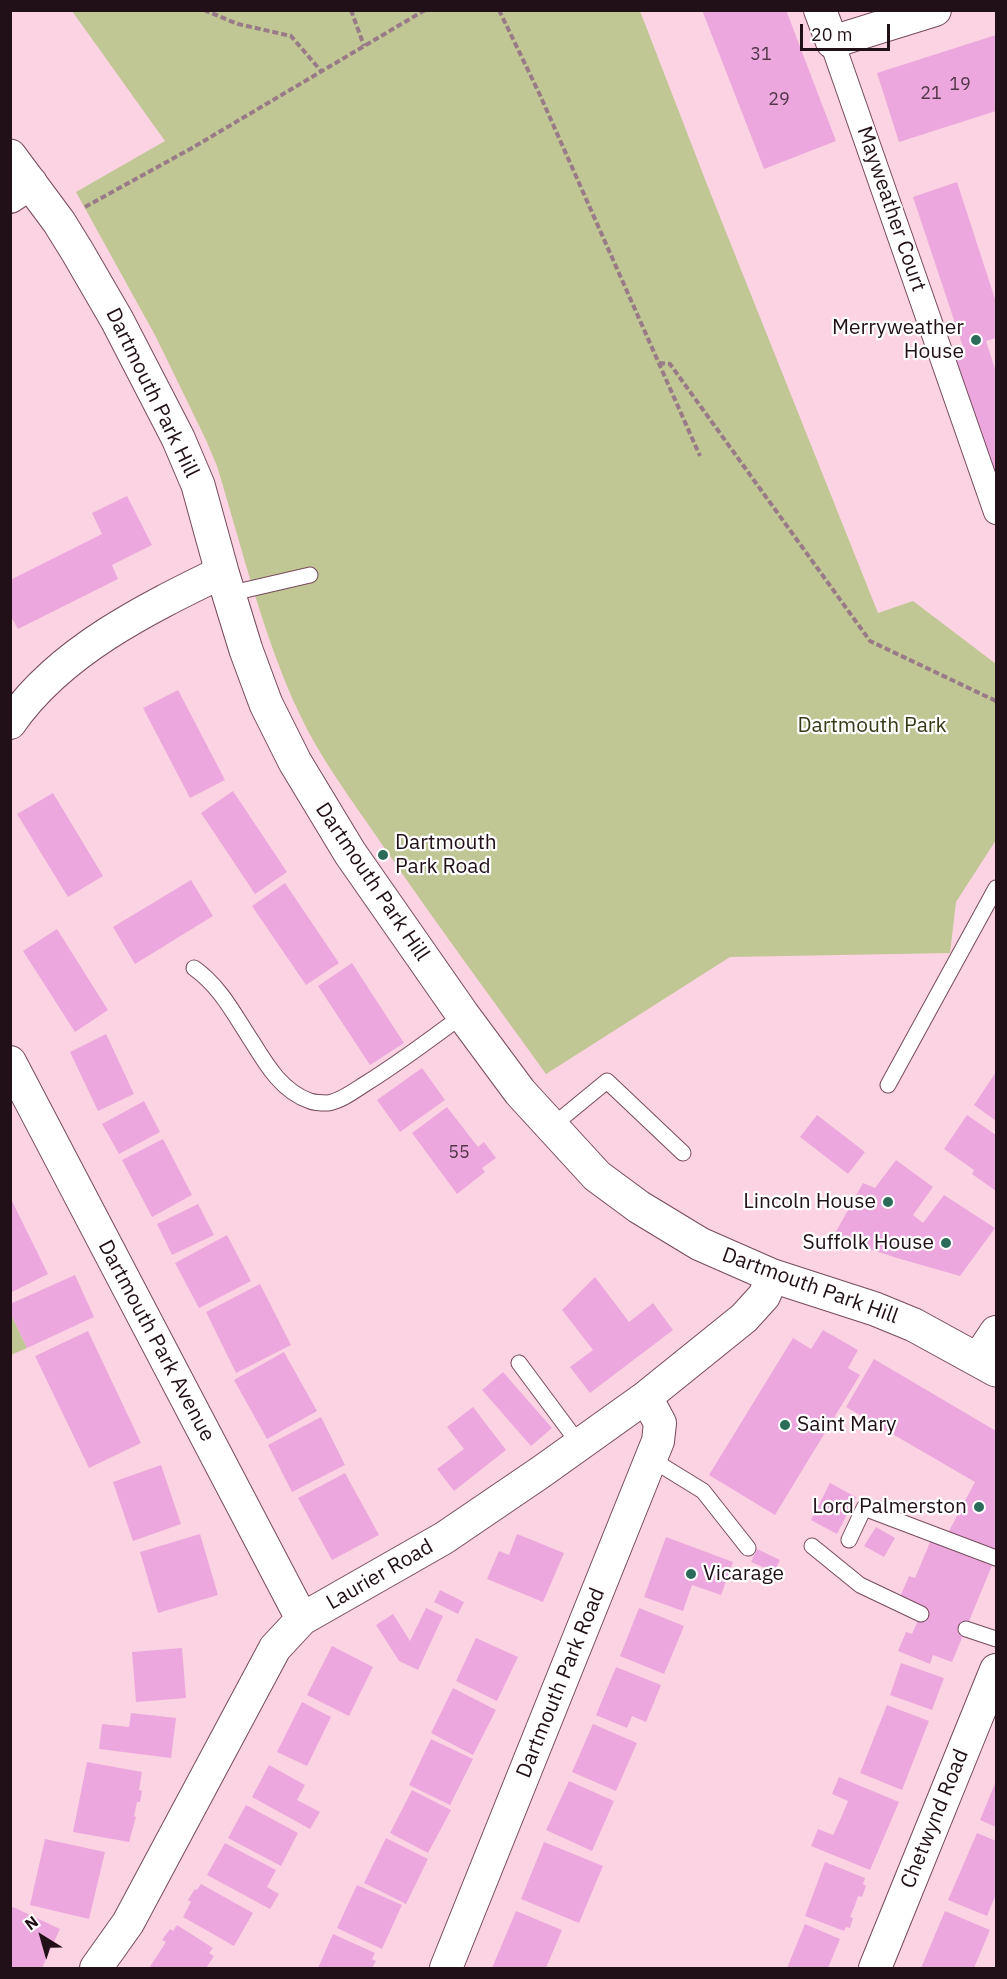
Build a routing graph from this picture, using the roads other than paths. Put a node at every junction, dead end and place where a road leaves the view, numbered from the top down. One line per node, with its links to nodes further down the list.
1 (820, 10): 3 (street)
2 (935, 10): 3 (street)
3 (832, 42): 6 (street, Mayweather Court)
4 (10, 156): 5 (street, Dartmouth Park Hill)
5 (21, 190): 8 (street, Dartmouth Park Hill)
6 (996, 512)
7 (310, 575): 8 (lane)
8 (225, 583): 9 (street); 12 (street, Dartmouth Park Hill)
9 (10, 723)
10 (996, 888): 14 (lane)
11 (194, 968): 12 (lane)
12 (463, 1015): 15 (street, Dartmouth Park Hill)
13 (10, 1062): 29 (street, Dartmouth Park Avenue)
14 (888, 1085)
15 (551, 1127): 16 (lane); 17 (street, Dartmouth Park Hill)
16 (682, 1153)
17 (772, 1276): 20 (street, Dartmouth Park Hill); 21 (street, Laurier Road)
18 (996, 1332): 20 (street)
19 (519, 1363): 22 (lane)
20 (987, 1364)
21 (646, 1397): 22 (street, Laurier Road); 23 (street, Dartmouth Park Road)
22 (580, 1445): 29 (street, Laurier Road)
23 (651, 1459): 26 (lane); 34 (street, Dartmouth Park Road)
24 (849, 1540): 27 (lane)
25 (812, 1546): 28 (lane)
26 (748, 1548)
27 (996, 1558)
28 (921, 1614)
29 (303, 1619): 33 (street, Laurier Road)
30 (966, 1629): 31 (lane)
31 (996, 1639)
32 (996, 1670): 35 (street, Chetwynd Road)
33 (96, 1968)
34 (446, 1968)
35 (875, 1968)

